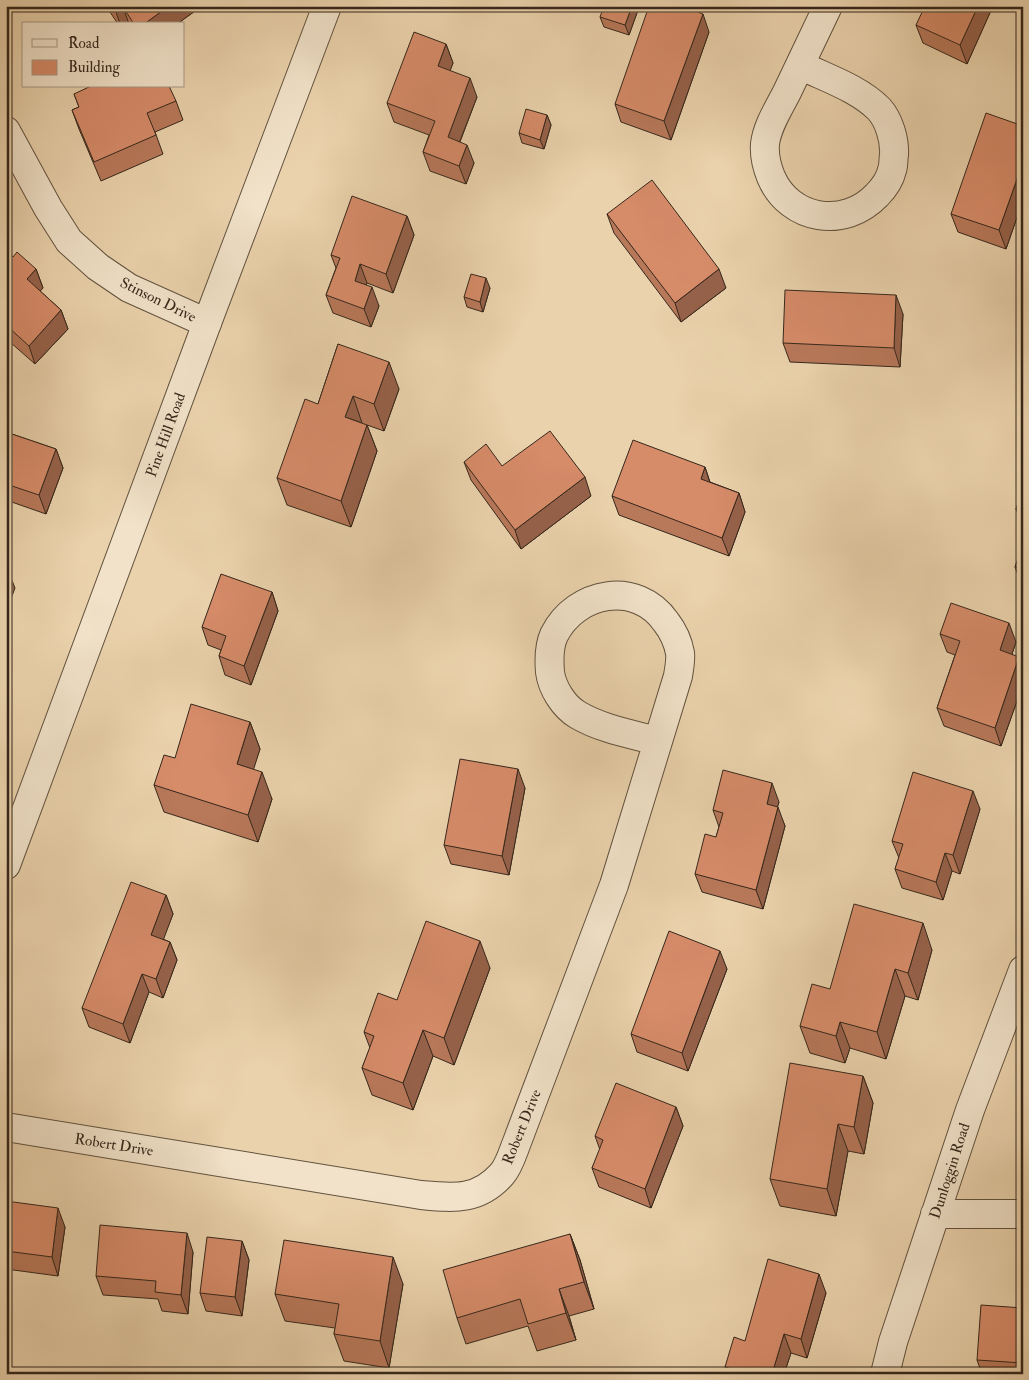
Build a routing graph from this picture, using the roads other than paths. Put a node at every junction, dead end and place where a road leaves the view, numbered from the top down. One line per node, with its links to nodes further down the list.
1 (327, 6): 5 (street, Pine Hill Road)
2 (828, 6): 3 (street)
3 (800, 65): 3 (street)
4 (6, 131): 5 (street, Stinson Drive)
5 (207, 323): 7 (street, Pine Hill Road)
6 (657, 741): 6 (street, Robert Drive); 9 (street, Robert Drive)
7 (6, 865)
8 (1023, 970): 10 (street, Dunloggin Road)
9 (6, 1127)
10 (936, 1214): 11 (street); 12 (street, Dunloggin Road)
11 (1023, 1214)
12 (885, 1374)

